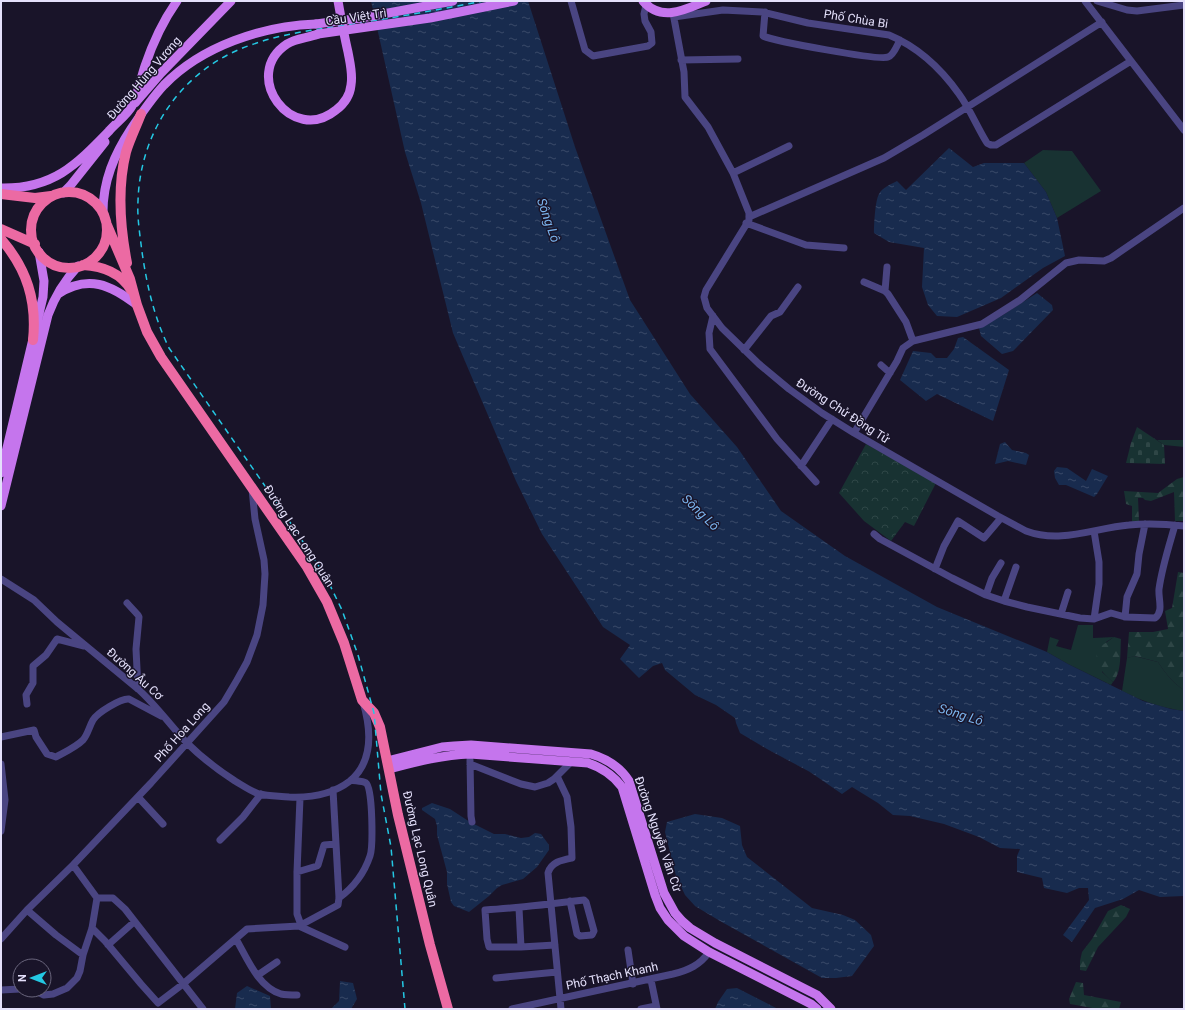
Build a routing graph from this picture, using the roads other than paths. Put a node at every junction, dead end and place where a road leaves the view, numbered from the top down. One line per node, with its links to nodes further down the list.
1 (178, 1): 20 (main road)
2 (232, 1): 20 (main road, Đường Hùng Vương)
3 (338, 1): 5 (main road, Cầu Việt Trì, bridge)
4 (453, 1): 15 (main road, Cầu Việt Trì, bridge)
5 (514, 1)
6 (571, 1): 10 (street)
7 (706, 1): 13 (main road)
8 (1085, 1): 14 (street)
9 (1097, 1): 11 (street)
10 (644, 3): 13 (main road)
11 (1184, 5)
12 (765, 12): 13 (street, Phố Chùa Bi); 16 (street, Phố Chùa Bi); 16 (street)
13 (674, 15): 18 (street)
14 (1102, 22): 19 (street); 21 (street)
15 (316, 24): 22 (main road, Đường Hùng Vương)
16 (900, 40): 21 (street, Phố Chùa Bi)
17 (738, 59): 18 (street)
18 (681, 60): 25 (street)
19 (1131, 61): 21 (street, Phố Chùa Bi); 23 (street)
20 (132, 107): 26 (main road); 28 (main road, Đường Hùng Vương)
21 (967, 107): 31 (street)
22 (141, 114): 30 (main road, Đường Hùng Vương); 39 (highway)
23 (1184, 130)
24 (790, 146): 25 (street)
25 (733, 173): 31 (street)
26 (1, 188)
27 (1, 194): 28 (highway)
28 (58, 194): 30 (highway); 35 (highway)
29 (1184, 208): 47 (street)
30 (102, 212): 32 (highway)
31 (748, 220): 36 (street); 45 (street, Đường Chử Đồng Tử)
32 (107, 225): 37 (highway); 39 (highway, Đường Lạc Long Quân)
33 (1, 229): 35 (highway)
34 (1, 239): 46 (highway)
35 (37, 248): 37 (highway); 46 (main road)
36 (844, 248)
37 (80, 266): 43 (main road); 44 (highway, Đường Lạc Long Quân)
38 (887, 267): 42 (street)
39 (130, 279): 44 (highway, Đường Lạc Long Quân)
40 (864, 282): 42 (street)
41 (798, 287): 48 (street)
42 (885, 291): 47 (street)
43 (57, 295): 44 (main road); 57 (main road)
44 (137, 305): 56 (highway, Đường Lạc Long Quân)
45 (713, 316): 48 (street, Đường Chử Đồng Tử); 53 (street)
46 (33, 340): 54 (main road)
47 (913, 341): 50 (street)
48 (744, 350): 51 (street, Đường Chử Đồng Tử)
49 (881, 365): 50 (street)
50 (890, 373): 52 (street)
51 (832, 419): 52 (street, Đường Chử Đồng Tử); 53 (street)
52 (854, 433): 58 (street, Đường Chử Đồng Tử)
53 (801, 466): 55 (street)
54 (1, 473)
55 (816, 482)
56 (251, 487): 77 (highway, Đường Lạc Long Quân); 81 (street, Phố Hoa Long)
57 (1, 506)
58 (1001, 518): 62 (street, Đường Chử Đồng Tử); 66 (street)
59 (1145, 524): 60 (street, Đường Chử Đồng Tử); 62 (street, Đường Chử Đồng Tử); 73 (street)
60 (1175, 525): 61 (street, Đường Chử Đồng Tử); 73 (street)
61 (1184, 526)
62 (1094, 531): 74 (street)
63 (874, 534): 66 (street)
64 (1001, 563): 69 (street)
65 (1016, 567): 70 (street)
66 (935, 569): 69 (street)
67 (1, 579): 75 (street, Đường Âu Cơ)
68 (1068, 592): 72 (street)
69 (986, 594): 70 (street)
70 (1004, 601): 72 (street)
71 (127, 602): 76 (street)
72 (1061, 614): 74 (street)
73 (1126, 617): 74 (street)
74 (1094, 620)
75 (88, 647): 76 (street, Đường Âu Cơ); 78 (street)
76 (138, 689): 79 (street, Đường Âu Cơ)
77 (362, 700): 87 (highway, Đường Lạc Long Quân); 89 (street, Đường Âu Cơ)
78 (27, 704)
79 (165, 718): 80 (street); 81 (street, Đường Âu Cơ)
80 (1, 737)
81 (188, 743): 91 (street, Đường Âu Cơ); 92 (street, Phố Hoa Long)
82 (517, 752): 83 (main road, Đường Nguyễn Văn Cừ); 84 (main road, Đường Nguyễn Văn Cừ); 87 (main road, Đường Nguyễn Văn Cừ); 138 (main road, Đường Nguyễn Văn Cừ)
83 (470, 754): 86 (street); 87 (main road, Đường Nguyễn Văn Cừ)
84 (571, 762): 88 (street); 117 (main road, Đường Nguyễn Văn Cừ)
85 (1, 764): 96 (street)
86 (470, 764): 88 (street); 94 (street)
87 (388, 765): 133 (highway, Đường Lạc Long Quân)
88 (557, 776): 104 (street)
89 (351, 780): 90 (street, Đường Âu Cơ); 102 (street)
90 (333, 790): 93 (street, Đường Âu Cơ); 98 (street)
91 (261, 794): 93 (street, Đường Âu Cơ); 97 (street)
92 (138, 797): 95 (street); 99 (street, Phố Hoa Long)
93 (300, 798): 100 (street)
94 (472, 822)
95 (163, 824)
96 (1, 831)
97 (220, 840)
98 (336, 844): 100 (street); 102 (street)
99 (73, 865): 101 (street); 106 (street, Phố Hoa Long)
100 (297, 872): 108 (street)
101 (97, 898): 107 (street); 109 (street)
102 (339, 898): 108 (street)
103 (570, 901): 103 (street); 104 (street)
104 (551, 904): 105 (street); 113 (street)
105 (519, 908): 115 (street); 115 (street)
106 (27, 910): 110 (street, Phố Hoa Long); 118 (street)
107 (134, 922): 112 (street); 124 (street)
108 (300, 925): 111 (street); 114 (street)
109 (92, 928): 112 (street); 118 (street)
110 (1, 939)
111 (236, 939): 121 (street); 124 (street)
112 (108, 945): 124 (street)
113 (556, 945): 115 (street); 120 (street)
114 (345, 947)
115 (521, 947)
116 (628, 950): 125 (street)
117 (710, 952): 123 (street, Phố Thạch Khanh); 137 (main road, Đường Nguyễn Văn Cừ)
118 (83, 955): 128 (street)
119 (277, 962): 121 (street)
120 (557, 972): 122 (street); 130 (street)
121 (258, 975): 129 (street)
122 (496, 978)
123 (651, 980): 125 (street, Phố Thạch Khanh); 131 (street)
124 (183, 984): 132 (street)
125 (633, 984): 130 (street, Phố Thạch Khanh)
126 (12, 989): 127 (street)
127 (1, 990)
128 (52, 994)
129 (297, 995)
130 (559, 998): 134 (street, Phố Thạch Khanh); 135 (street)
131 (656, 1008): 136 (street)
132 (203, 1009)
133 (448, 1009)
134 (512, 1009)
135 (561, 1009)
136 (641, 1009)
137 (817, 1009)
138 (831, 1009)

